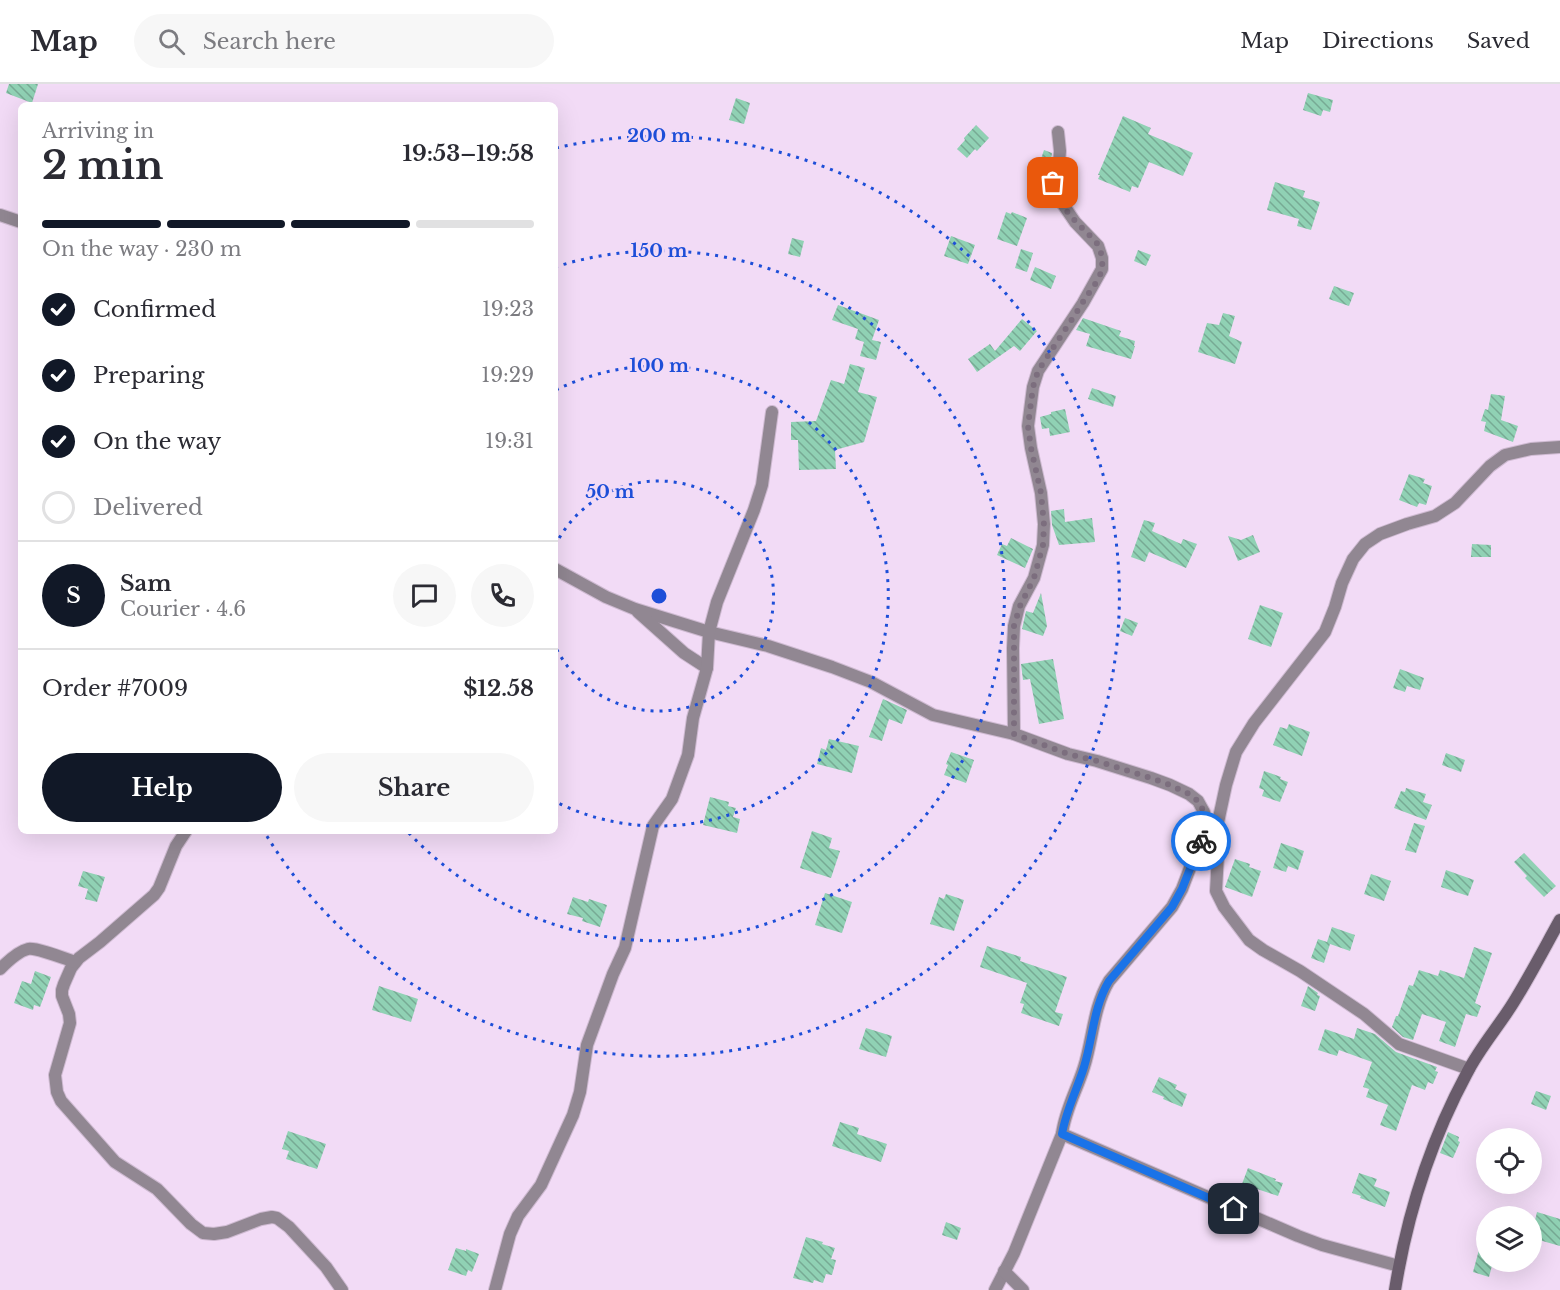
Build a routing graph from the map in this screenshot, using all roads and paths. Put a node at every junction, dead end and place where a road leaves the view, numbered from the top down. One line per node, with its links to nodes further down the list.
1 (1058, 132): 10 (street)
2 (0, 215): 3 (street)
3 (18, 221)
4 (772, 412): 8 (street)
5 (1560, 447): 12 (street)
6 (558, 571): 7 (street)
7 (635, 609): 8 (street); 9 (street)
8 (709, 632): 9 (street); 10 (street)
9 (707, 668): 22 (street)
10 (1014, 734): 11 (street)
11 (1204, 812): 12 (street); 18 (street)
12 (1217, 827): 17 (street)
13 (184, 834): 15 (street)
14 (1560, 920): 17 (street)
15 (75, 962): 16 (street); 21 (street)
16 (0, 969)
17 (1469, 1069): 19 (street)
18 (1062, 1134): 19 (street); 20 (street)
19 (1399, 1266): 25 (street)
20 (1004, 1272): 23 (street); 24 (street)
21 (342, 1290)
22 (495, 1290)
23 (995, 1290)
24 (1023, 1290)
25 (1395, 1290)

